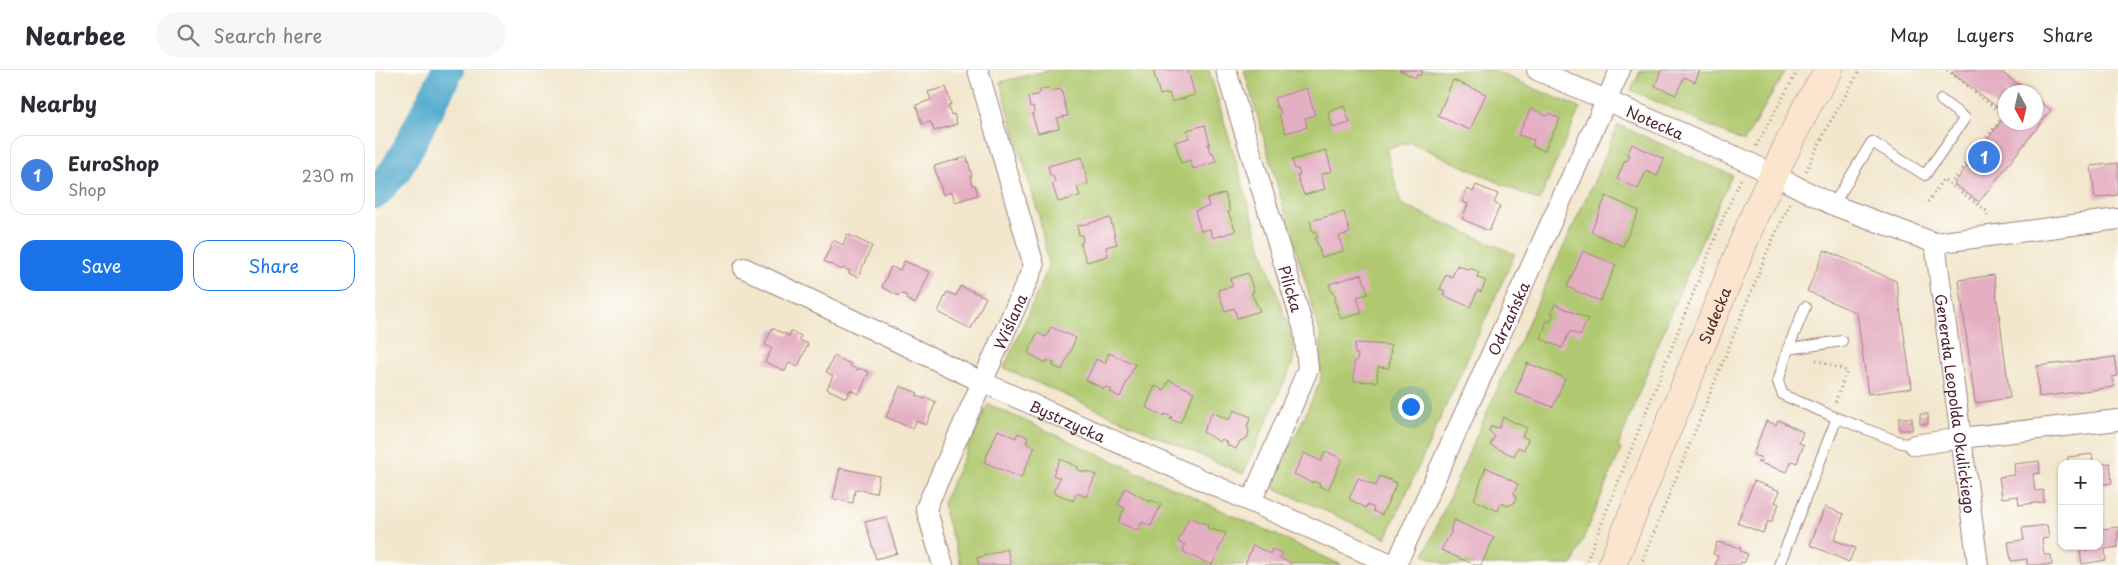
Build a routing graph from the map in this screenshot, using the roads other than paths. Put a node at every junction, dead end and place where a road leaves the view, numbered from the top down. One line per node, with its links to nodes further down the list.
1 (979, 70): 16 (street, Wiślana)
2 (1226, 70): 21 (street, Pilicka)
3 (1537, 70): 7 (street, Notecka)
4 (1619, 70): 7 (street, Odrzańska)
5 (1829, 70): 8 (street, Sudecka)
6 (1941, 100): 9 (lane)
7 (1606, 101): 8 (street, Notecka); 23 (street, Odrzańska)
8 (1772, 175): 9 (street, Notecka); 24 (street, Sudecka)
9 (1833, 205): 11 (street, Notecka)
10 (2118, 219): 11 (street)
11 (1935, 243): 19 (street, Generała Leopolda Okulickiego)
12 (744, 268): 16 (street, Bystrzycka)
13 (1805, 307): 15 (lane)
14 (1843, 340): 15 (lane)
15 (1788, 349): 17 (lane)
16 (982, 382): 21 (street, Bystrzycka); 22 (street, Wiślana)
17 (1837, 418): 20 (lane); 25 (lane)
18 (2117, 424): 19 (street)
19 (1961, 438): 20 (street); 26 (street, Generała Leopolda Okulickiego)
20 (1915, 446)
21 (1251, 502): 23 (street, Bystrzycka)
22 (943, 565)
23 (1394, 565)
24 (1612, 565)
25 (1779, 565)
26 (1978, 565)

